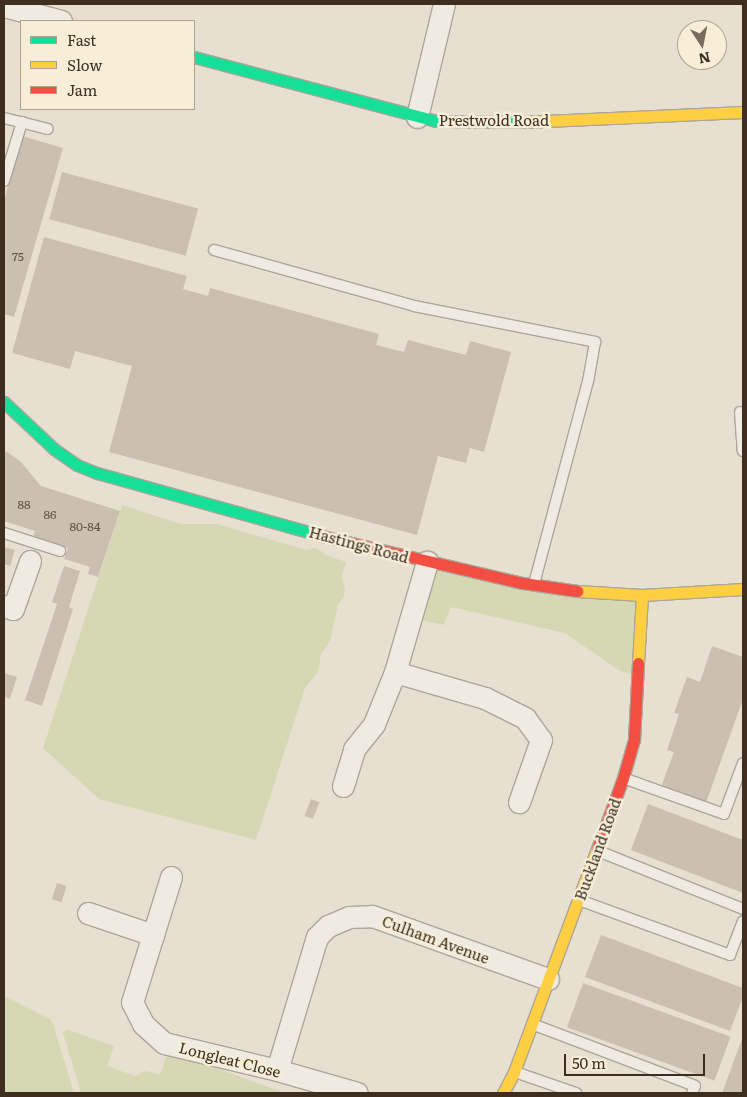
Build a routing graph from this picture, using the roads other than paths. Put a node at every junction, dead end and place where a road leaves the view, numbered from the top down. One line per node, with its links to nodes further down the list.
1 (444, 4): 6 (street)
2 (4, 6): 3 (street)
3 (58, 20)
4 (195, 57): 6 (street, Prestwold Road)
5 (743, 112): 6 (street, Prestwold Road)
6 (417, 117)
7 (4, 118): 8 (lane)
8 (22, 122): 9 (lane); 10 (lane)
9 (48, 129)
10 (4, 181)
11 (214, 250): 19 (lane)
12 (4, 402): 18 (street, Hastings Road)
13 (740, 412): 14 (lane)
14 (743, 451)
15 (4, 533): 16 (lane)
16 (60, 551)
17 (30, 561): 22 (street)
18 (427, 562): 19 (street, Hastings Road); 23 (street)
19 (534, 585): 21 (street, Hastings Road)
20 (743, 589): 21 (street, Hastings Road)
21 (642, 595): 25 (street, Buckland Road)
22 (4, 606)
23 (395, 672): 26 (street); 27 (street)
24 (743, 763): 25 (lane)
25 (623, 778): 28 (street, Buckland Road)
26 (342, 786)
27 (519, 802)
28 (597, 851): 30 (street, Buckland Road); 31 (lane)
29 (171, 877): 34 (street, Longleat Close)
30 (578, 899): 33 (lane); 35 (street, Buckland Road)
31 (743, 909)
32 (88, 913): 34 (street)
33 (743, 921)
34 (153, 934): 37 (street, Longleat Close)
35 (548, 979): 36 (street, Buckland Road); 37 (street, Culham Avenue)
36 (531, 1023): 38 (street, Buckland Road); 42 (lane)
37 (277, 1070): 39 (street, Longleat Close)
38 (514, 1072): 40 (street, Buckland Road); 41 (lane)
39 (357, 1093)
40 (503, 1093)
41 (576, 1093)
42 (692, 1093)

